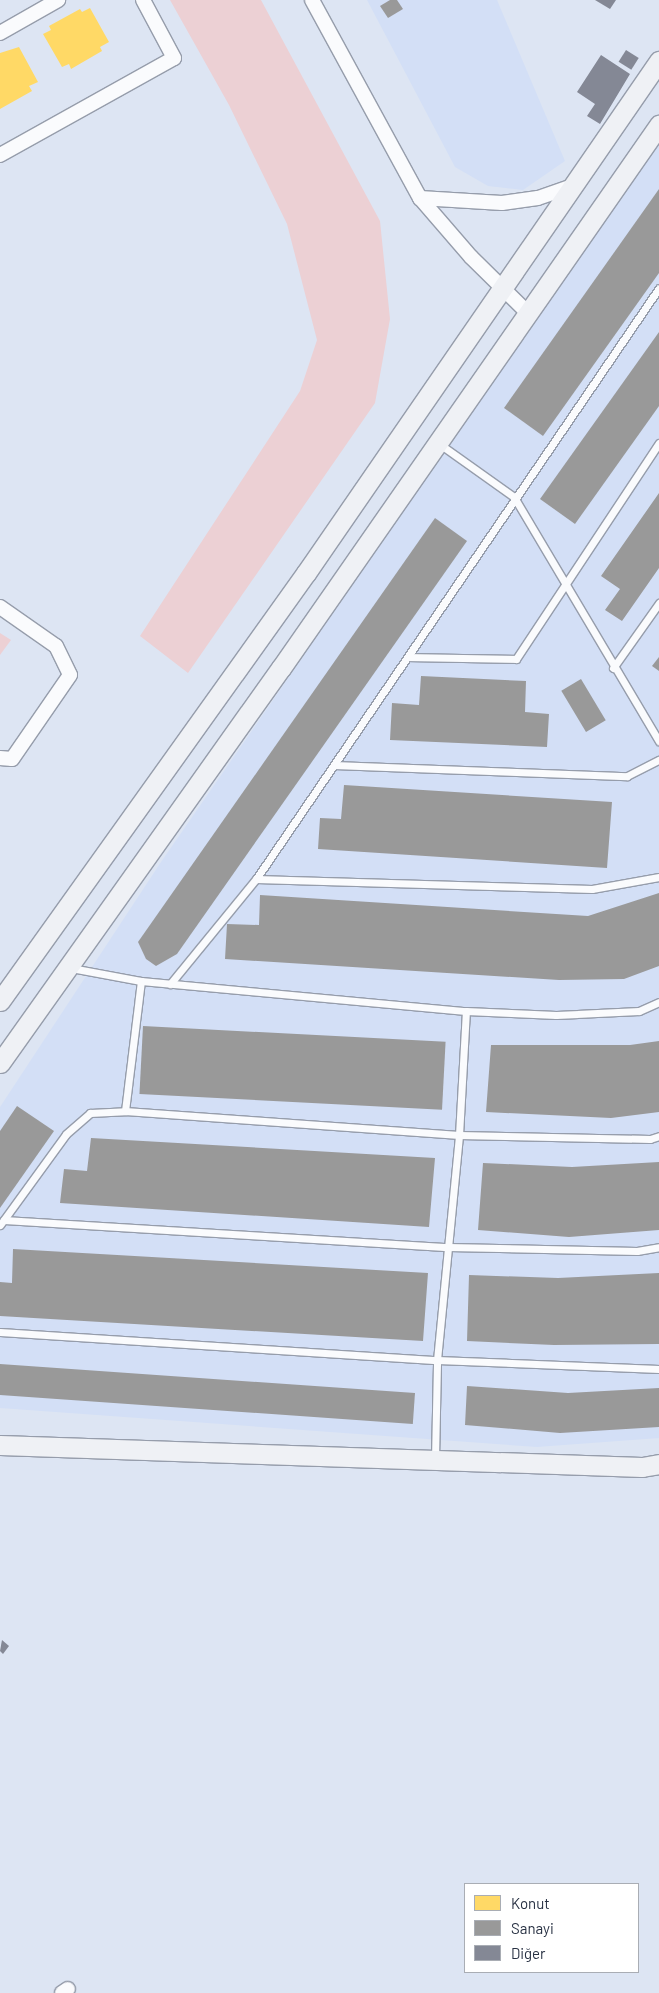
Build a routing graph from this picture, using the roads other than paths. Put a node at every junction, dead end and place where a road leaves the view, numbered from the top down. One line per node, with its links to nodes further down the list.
1 (58, 0): 4 (street)
2 (143, 0): 7 (street)
3 (312, 0): 9 (street)
4 (0, 33)
5 (659, 62): 8 (street)
6 (659, 126): 12 (street)
7 (0, 155)
8 (573, 186): 9 (street); 10 (street)
9 (420, 198): 10 (street)
10 (503, 289): 12 (street); 30 (street)
11 (659, 289): 15 (lane)
12 (527, 312): 13 (street)
13 (437, 442): 15 (lane); 27 (street)
14 (659, 443): 16 (lane)
15 (514, 497): 16 (lane); 19 (lane)
16 (566, 585): 19 (lane); 20 (lane)
17 (659, 603): 20 (lane)
18 (0, 607): 22 (street)
19 (409, 657): 24 (lane)
20 (613, 668): 21 (lane)
21 (659, 741)
22 (0, 758)
23 (659, 760): 24 (lane)
24 (334, 765): 26 (lane)
25 (659, 877): 26 (lane)
26 (256, 879): 29 (lane)
27 (68, 968): 28 (lane); 33 (street)
28 (141, 981): 29 (lane); 34 (lane)
29 (170, 984): 32 (lane)
30 (0, 1002)
31 (659, 1002): 32 (lane)
32 (466, 1011): 35 (lane)
33 (0, 1063)
34 (125, 1111): 35 (lane); 37 (lane)
35 (459, 1135): 36 (lane); 39 (lane)
36 (659, 1136)
37 (2, 1223): 39 (lane)
38 (659, 1246): 39 (lane)
39 (448, 1247): 41 (lane)
40 (0, 1332): 41 (lane)
41 (437, 1360): 42 (lane); 44 (lane)
42 (659, 1369)
43 (0, 1445): 44 (street)
44 (435, 1460): 45 (street)
45 (659, 1464)

